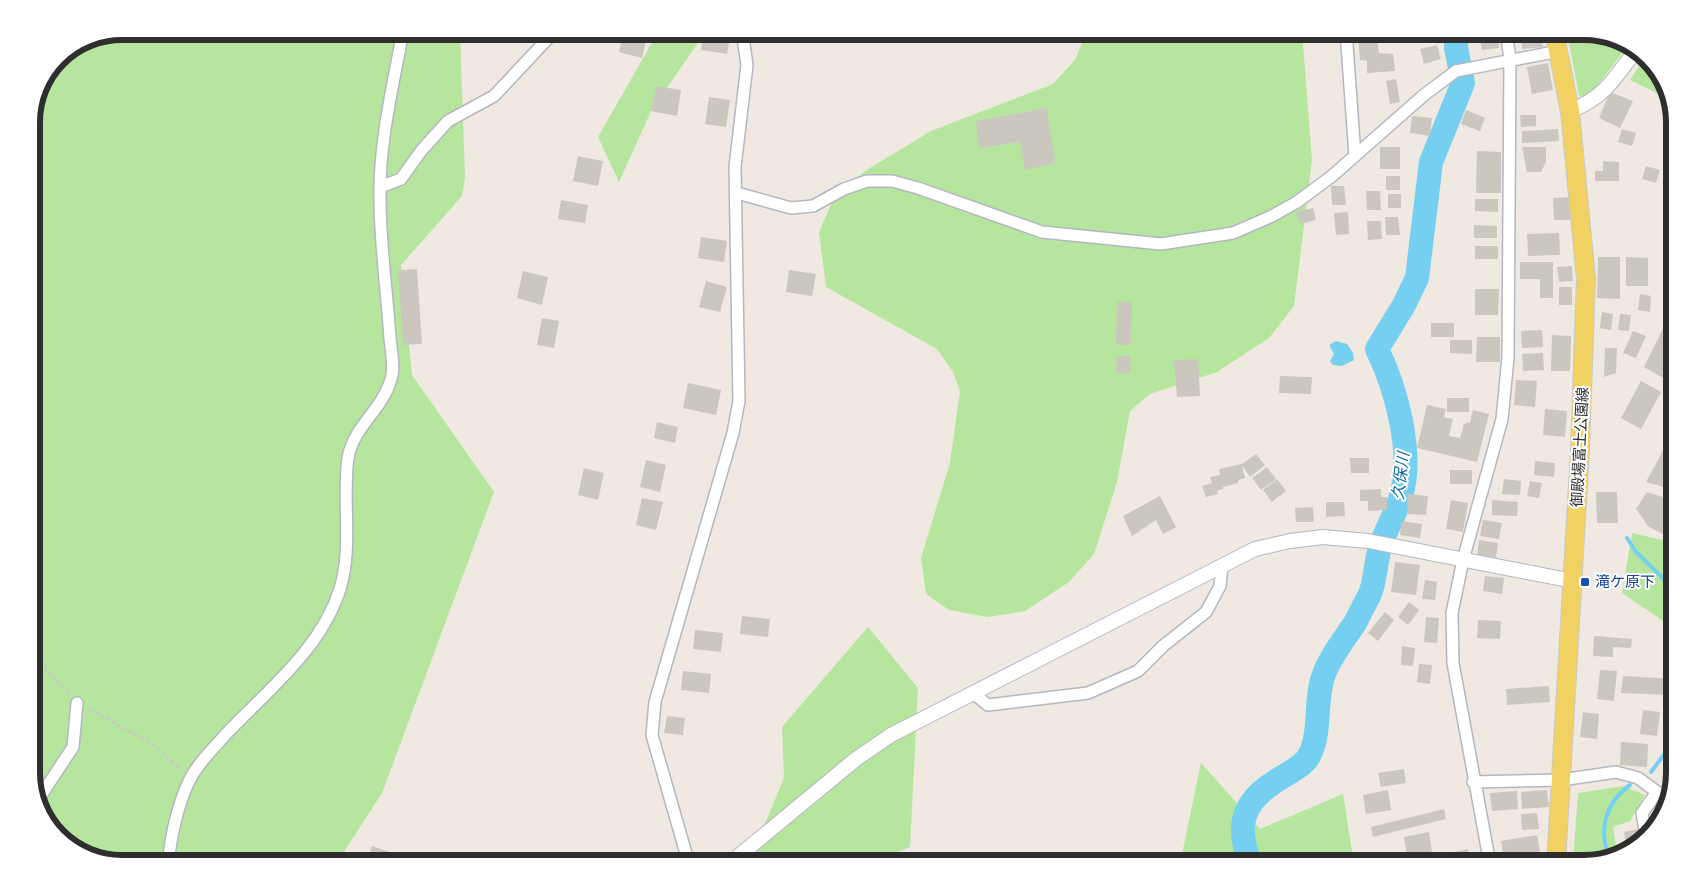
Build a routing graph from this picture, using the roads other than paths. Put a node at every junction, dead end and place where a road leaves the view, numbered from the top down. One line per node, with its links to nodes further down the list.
1 (401, 40): 12 (street)
2 (547, 40): 12 (street)
3 (743, 40): 13 (street)
4 (1347, 40): 11 (street)
5 (1507, 40): 9 (street)
6 (1556, 40): 7 (main road, 御殿場富士公園線)
7 (1559, 51): 9 (street); 10 (main road, 御殿場富士公園線)
8 (1632, 55): 10 (street)
9 (1510, 59): 11 (street); 14 (street)
10 (1570, 111): 16 (main road, 御殿場富士公園線)
11 (1355, 156): 13 (street)
12 (380, 188): 25 (street)
13 (736, 193): 26 (street)
14 (1463, 560): 15 (street); 16 (street); 20 (street)
15 (1222, 566): 17 (street); 17 (street)
16 (1573, 581): 19 (main road, 御殿場富士公園線)
17 (973, 693): 27 (street)
18 (78, 703): 22 (street)
19 (1561, 780): 20 (street); 21 (street); 29 (main road, 御殿場富士公園線)
20 (1473, 782): 28 (street)
21 (1657, 792): 23 (street); 24 (street)
22 (43, 793)
23 (1663, 795)
24 (1645, 828)
25 (169, 855)
26 (686, 855)
27 (740, 855)
28 (1488, 855)
29 (1557, 855)

